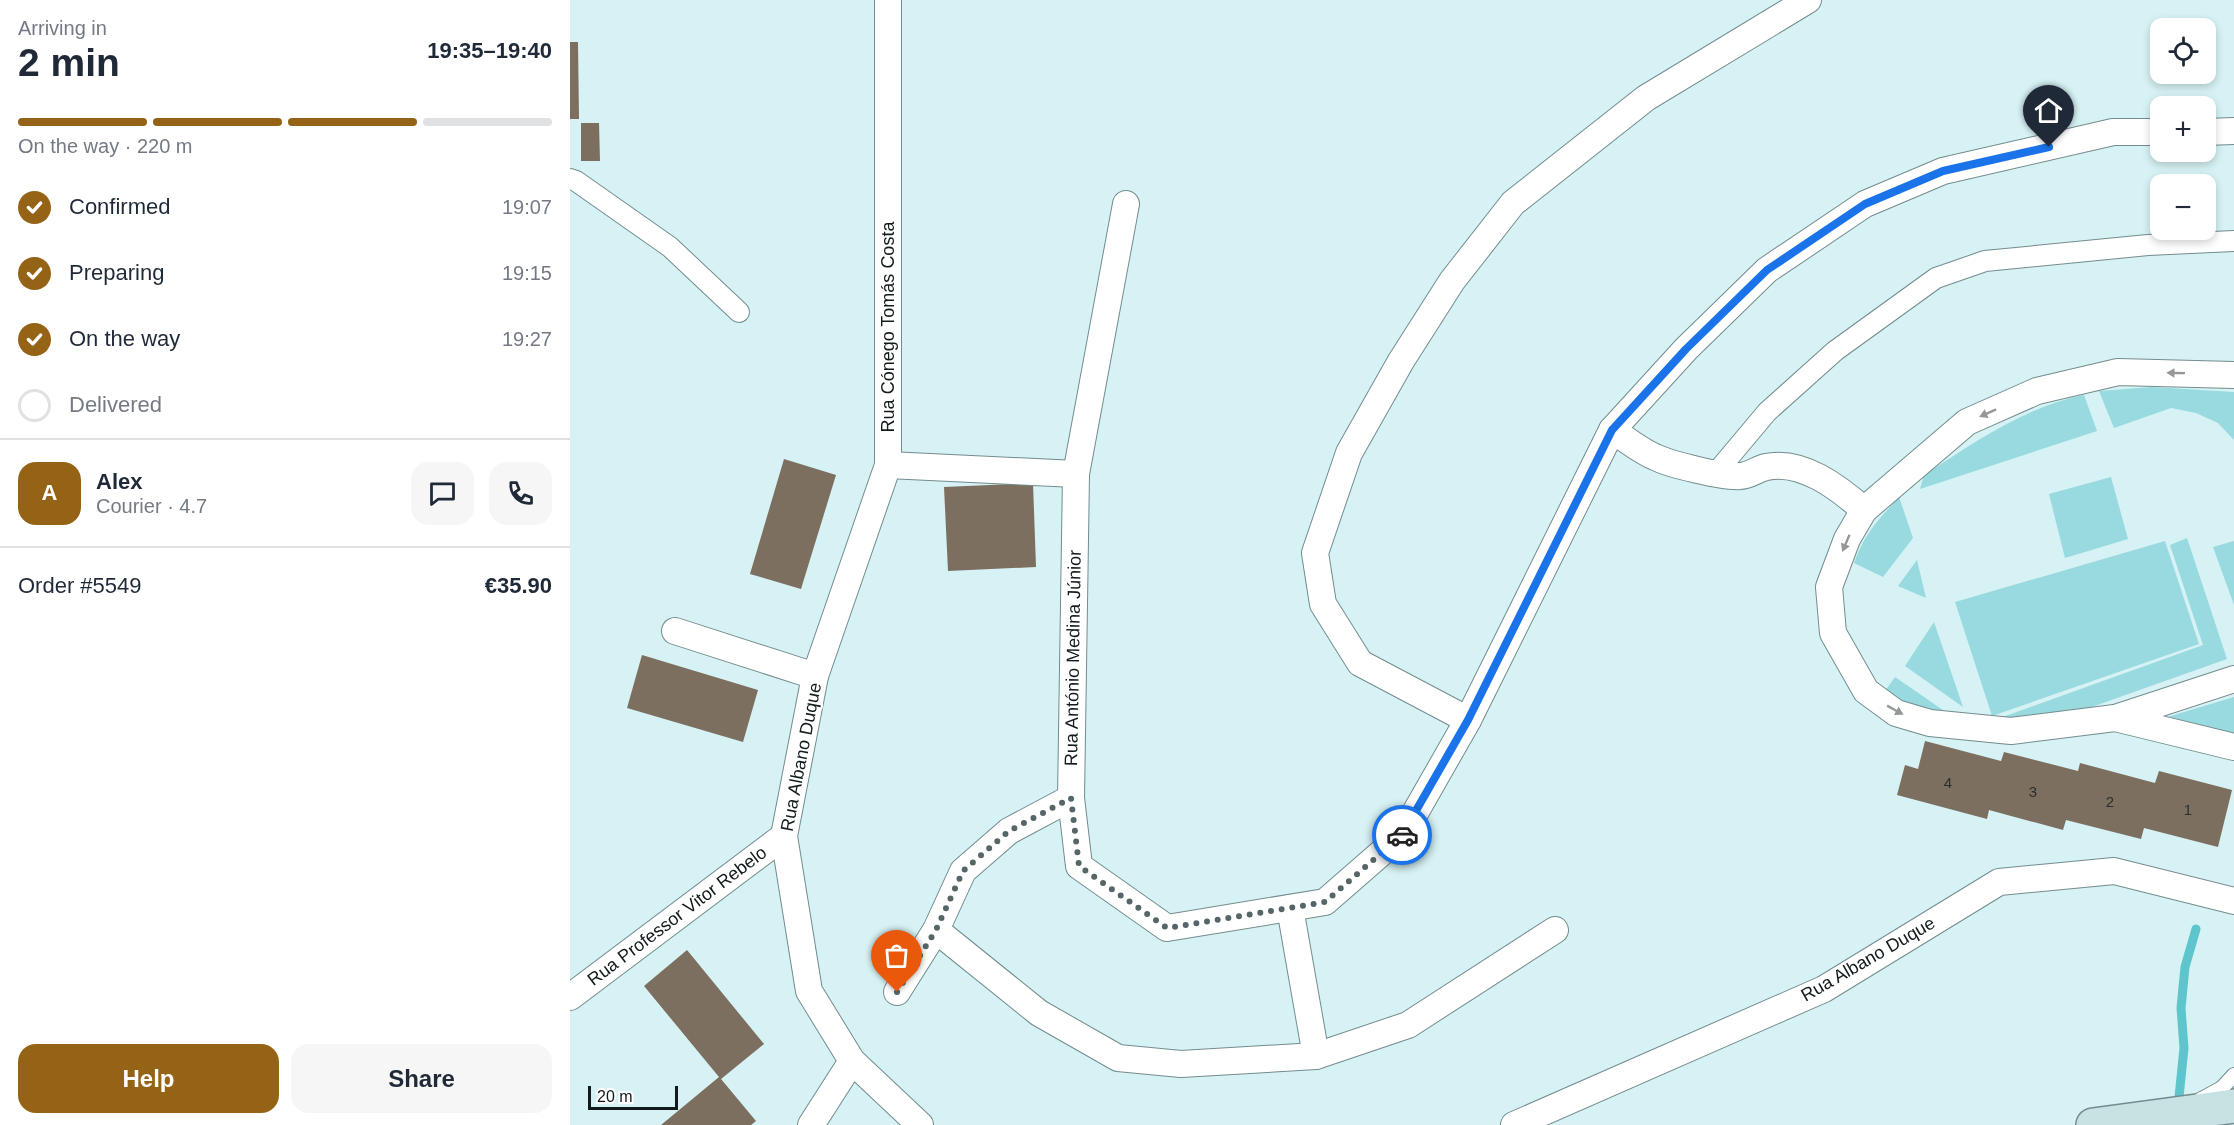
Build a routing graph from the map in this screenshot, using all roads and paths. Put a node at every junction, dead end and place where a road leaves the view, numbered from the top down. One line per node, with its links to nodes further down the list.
1 (888, 0): 12 (street, Rua Cónego Tomás Costa)
2 (1809, 0): 20 (street)
3 (2234, 131): 5 (street)
4 (2150, 132): 11 (street, Rua António Medina Júnior)
5 (2216, 132)
6 (570, 179): 9 (street)
7 (1126, 204): 13 (street, Rua António Medina Júnior)
8 (2234, 241): 14 (street)
9 (739, 312)
10 (2234, 375): 15 (street, one-way to 15)
11 (1612, 430): 14 (street); 20 (street, Rua António Medina Júnior)
12 (888, 465): 13 (street); 17 (street, Rua Albano Duque)
13 (1076, 474): 22 (street, Rua António Medina Júnior)
14 (1715, 474): 15 (street)
15 (1864, 510): 19 (street, one-way to 19)
16 (675, 631): 17 (street)
17 (815, 676): 23 (street, Rua Albano Duque)
18 (2234, 679): 19 (street)
19 (2115, 718): 21 (street)
20 (1468, 720): 25 (street, Rua António Medina Júnior)
21 (2234, 747)
22 (1071, 798): 25 (street, Rua António Medina Júnior); 26 (street)
23 (784, 836): 29 (street, Rua Professor Vitor Rebelo); 31 (street, Rua Albano Duque)
24 (2234, 901): 37 (street, Rua Albano Duque)
25 (1290, 908): 30 (street)
26 (936, 930): 28 (street); 30 (street)
27 (1555, 930): 30 (street)
28 (897, 992)
29 (570, 997)
30 (1316, 1056)
31 (852, 1061): 35 (street); 36 (street, Rua Albano Duque)
32 (2234, 1075): 34 (lane)
33 (2234, 1106): 34 (main road)
34 (2171, 1115): 38 (main road)
35 (811, 1125)
36 (920, 1125)
37 (1514, 1125)
38 (2093, 1125)

